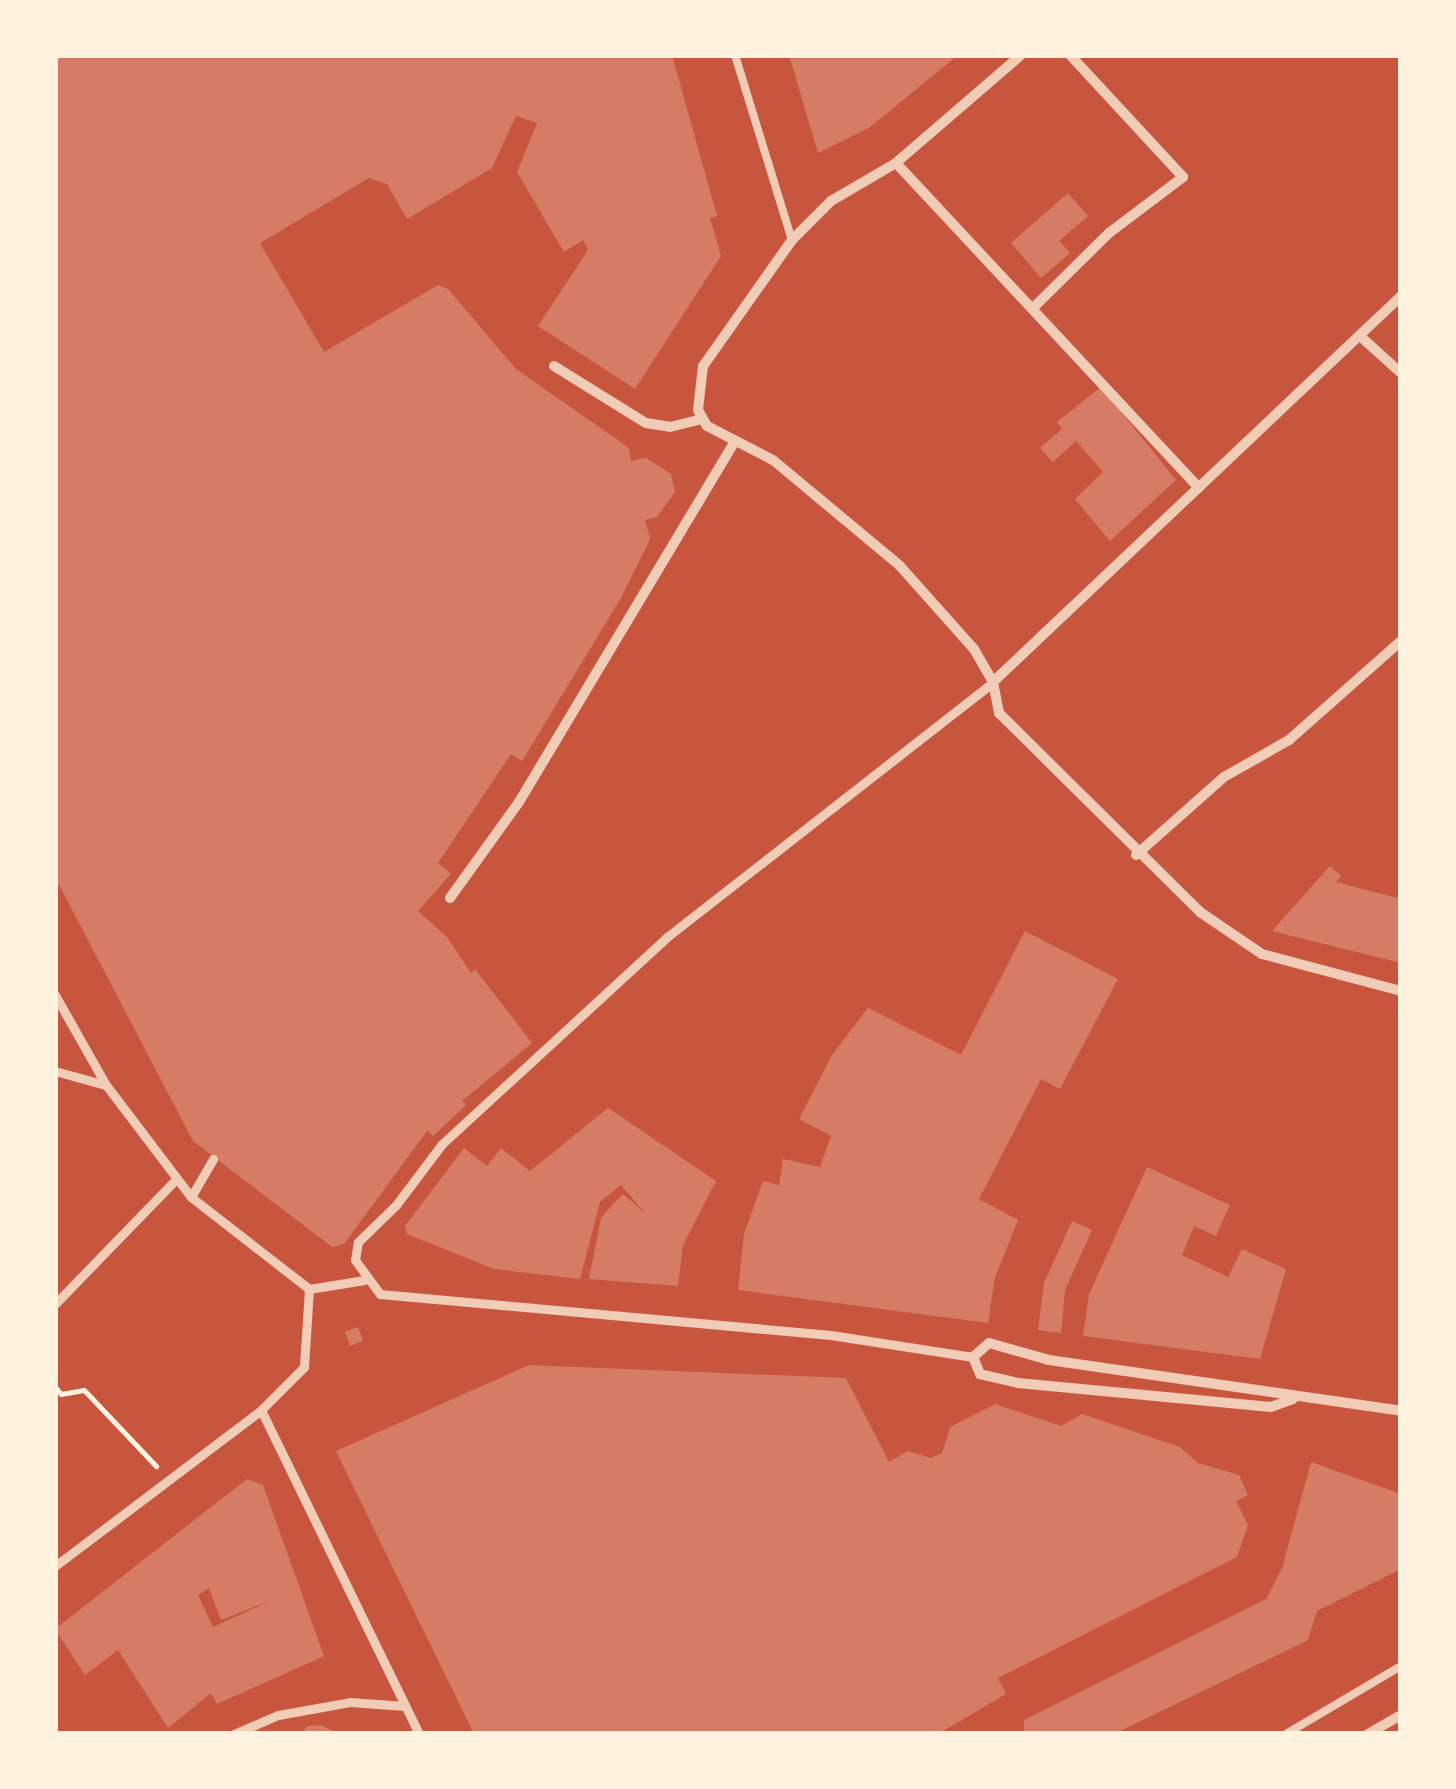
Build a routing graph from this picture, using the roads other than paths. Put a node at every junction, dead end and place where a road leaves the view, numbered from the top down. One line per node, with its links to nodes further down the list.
1 (735, 55): 5 (lane)
2 (1022, 55): 4 (street)
3 (1070, 55): 7 (street)
4 (896, 163): 5 (street); 7 (street)
5 (792, 240): 11 (street)
6 (1401, 296): 8 (street)
7 (1034, 307): 13 (street)
8 (1360, 336): 10 (street); 13 (street)
9 (554, 366): 11 (street)
10 (1401, 373)
11 (702, 419): 12 (street)
12 (736, 441): 15 (street); 17 (street)
13 (1199, 488): 15 (street)
14 (1401, 641): 16 (street)
15 (994, 682): 16 (street); 25 (street)
16 (1136, 856): 18 (street)
17 (450, 898)
18 (1401, 991)
19 (55, 995): 21 (street)
20 (55, 1071): 21 (street)
21 (106, 1085): 23 (street)
22 (214, 1160): 24 (street)
23 (176, 1180): 24 (street); 27 (street)
24 (191, 1197): 26 (street)
25 (364, 1280): 26 (street); 28 (street)
26 (310, 1289): 30 (street)
27 (55, 1304)
28 (973, 1358): 29 (street); 29 (street)
29 (1293, 1399): 31 (street)
30 (261, 1410): 32 (street); 34 (street)
31 (1401, 1411)
32 (55, 1566)
33 (1401, 1666): 38 (lane)
34 (406, 1706): 36 (street); 37 (street)
35 (1401, 1714): 39 (street)
36 (234, 1734)
37 (419, 1734)
38 (1286, 1734)
39 (1368, 1734)

